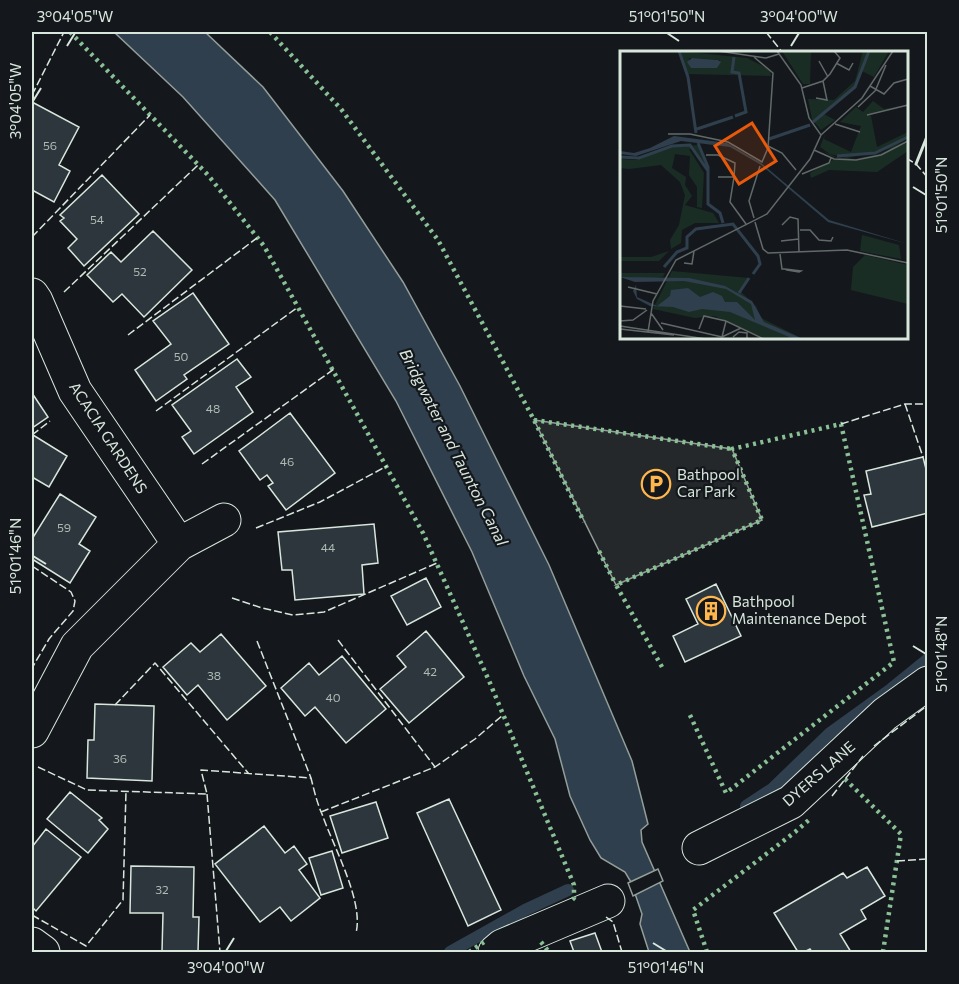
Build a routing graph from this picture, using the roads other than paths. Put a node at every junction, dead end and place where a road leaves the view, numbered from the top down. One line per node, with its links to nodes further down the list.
1 (32, 295): 3 (street, ACACIA GARDENS)
2 (224, 520): 3 (street)
3 (179, 544): 5 (street)
4 (927, 683): 6 (street, DYERS LANE)
5 (32, 731)
6 (699, 848)
7 (608, 901): 10 (street)
8 (32, 944): 9 (street)
9 (43, 952)
10 (495, 952)

